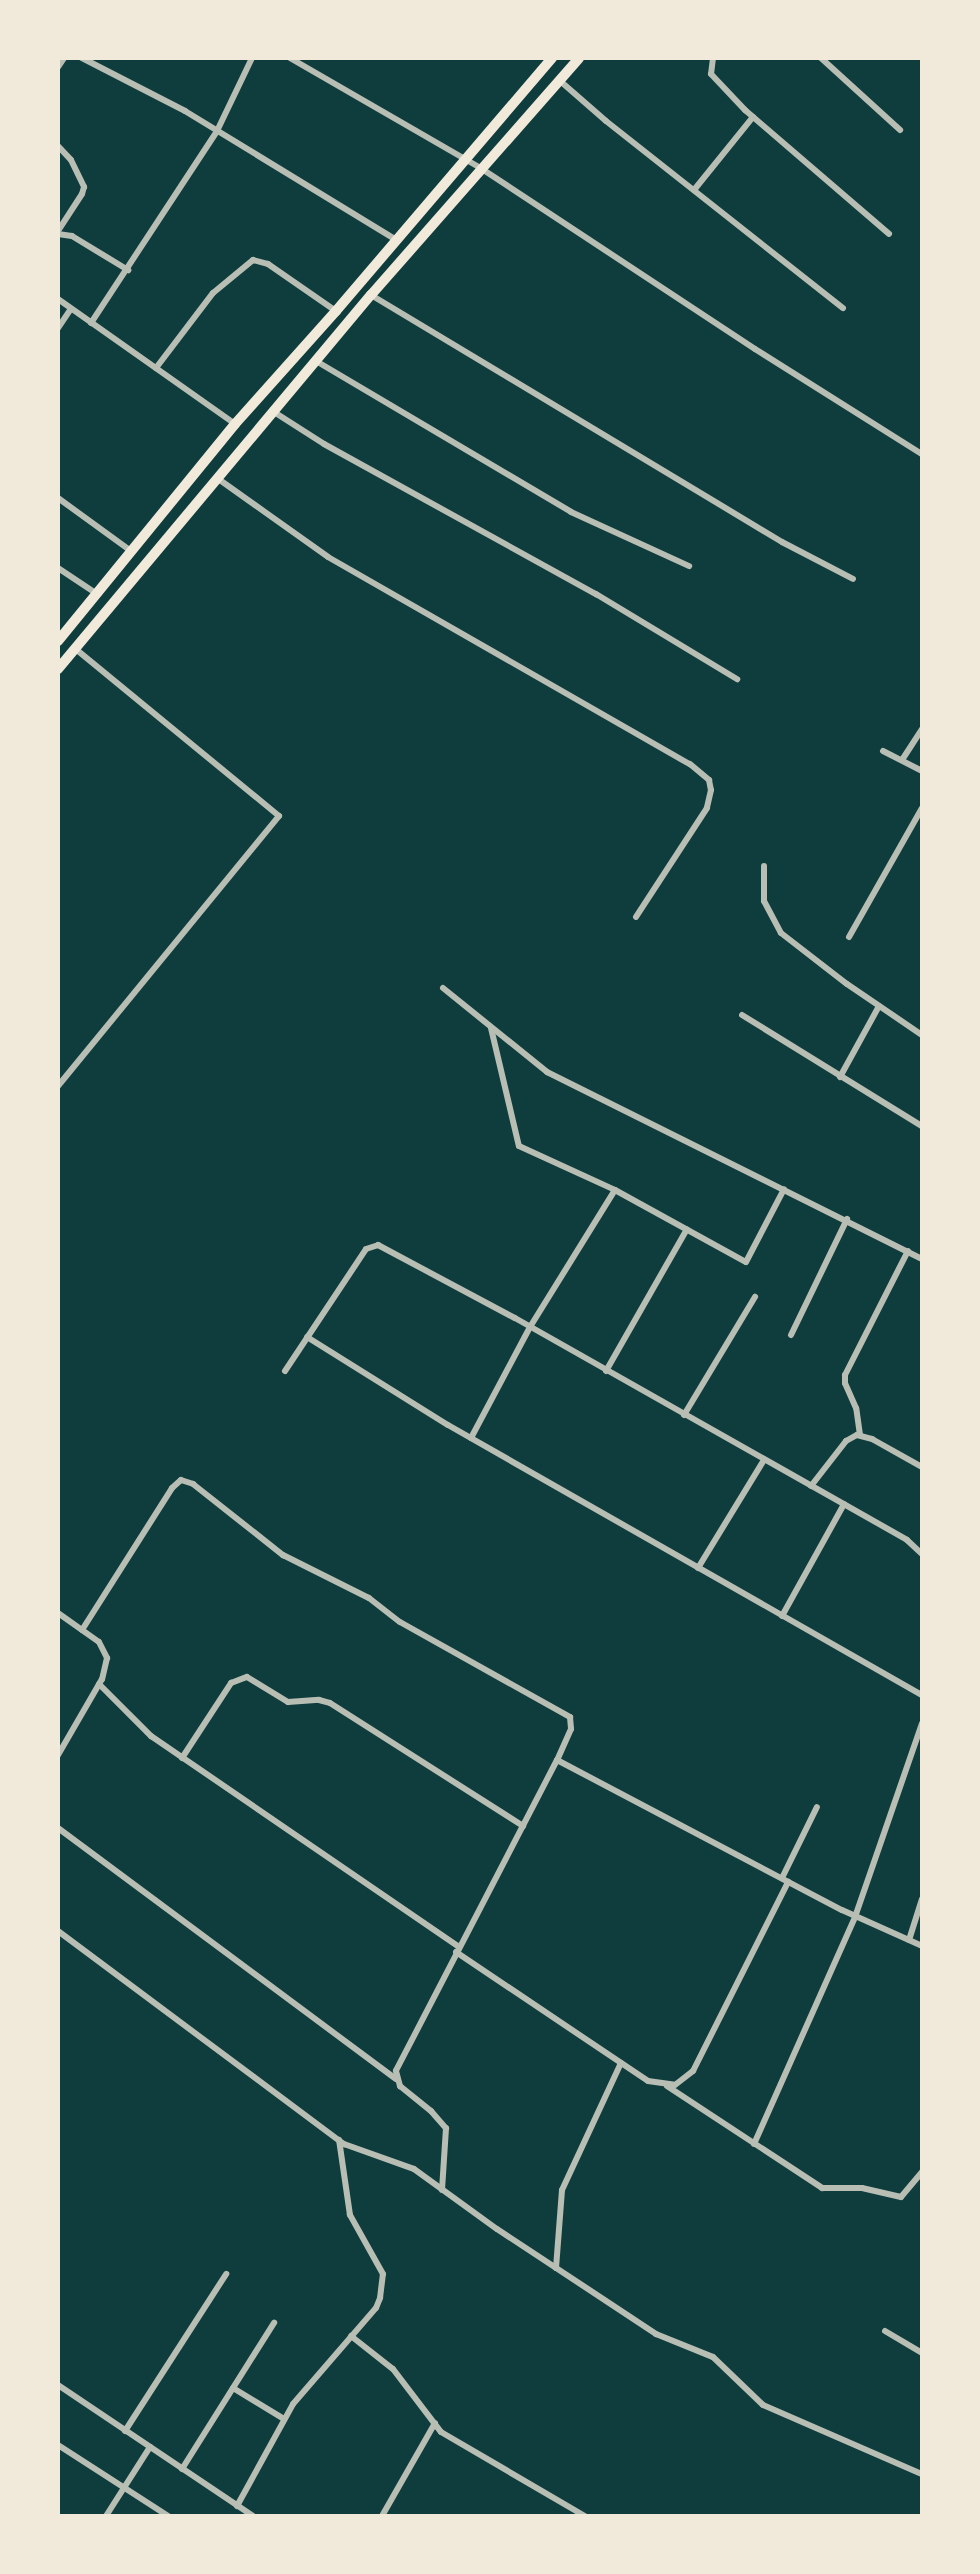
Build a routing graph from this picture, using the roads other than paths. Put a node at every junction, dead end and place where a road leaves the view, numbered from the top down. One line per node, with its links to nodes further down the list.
1 (64, 58): 9 (street)
2 (82, 58): 13 (street)
3 (252, 58): 13 (street)
4 (290, 58): 15 (street)
5 (552, 58): 15 (highway)
6 (579, 58): 10 (highway)
7 (713, 58): 11 (street)
8 (821, 58): 12 (street)
9 (58, 67)
10 (559, 80): 16 (highway); 17 (street)
11 (753, 117): 17 (street); 19 (street)
12 (900, 130)
13 (217, 131): 20 (street); 21 (street)
14 (58, 146): 18 (street)
15 (466, 159): 16 (street); 20 (highway)
16 (482, 170): 22 (highway); 33 (street)
17 (694, 190): 24 (street)
18 (58, 232): 21 (street)
19 (889, 234)
20 (395, 239): 26 (highway)
21 (128, 270): 27 (street)
22 (372, 295): 29 (highway); 39 (street)
23 (58, 299): 25 (street)
24 (843, 308)
25 (71, 309): 27 (street); 28 (street)
26 (337, 311): 30 (street); 32 (highway)
27 (91, 323): 30 (street)
28 (58, 328)
29 (316, 361): 31 (highway); 37 (street)
30 (156, 368): 32 (street)
31 (274, 412): 34 (highway); 44 (street)
32 (235, 424): 36 (highway)
33 (922, 454)
34 (216, 478): 42 (highway); 51 (street)
35 (58, 498): 36 (street)
36 (131, 551): 40 (highway)
37 (689, 566)
38 (58, 568): 40 (street)
39 (853, 579)
40 (98, 594): 41 (highway)
41 (59, 637)
42 (76, 649): 43 (highway); 59 (street)
43 (58, 669)
44 (737, 680)
45 (922, 729): 47 (street)
46 (883, 751): 47 (street)
47 (902, 760): 48 (street)
48 (922, 771)
49 (922, 808): 52 (street)
50 (764, 866): 54 (street)
51 (636, 917)
52 (849, 937)
53 (443, 988): 56 (street)
54 (879, 1006): 57 (street); 58 (street)
55 (742, 1015): 58 (street)
56 (491, 1027): 61 (street); 62 (street)
57 (922, 1035)
58 (840, 1077): 60 (street)
59 (58, 1086)
60 (922, 1126)
61 (784, 1188): 63 (street); 64 (street)
62 (615, 1190): 64 (street); 68 (street)
63 (847, 1219): 65 (street); 69 (street)
64 (687, 1229): 72 (street)
65 (908, 1251): 66 (street); 74 (street)
66 (922, 1259)
67 (755, 1297): 73 (street)
68 (530, 1327): 70 (street); 72 (street); 75 (street)
69 (791, 1335)
70 (307, 1338): 71 (street); 75 (street)
71 (285, 1371)
72 (606, 1371): 73 (street)
73 (684, 1415): 76 (street)
74 (860, 1435): 77 (street); 78 (street)
75 (471, 1438): 81 (street)
76 (764, 1460): 78 (street); 81 (street)
77 (922, 1467)
78 (811, 1486): 79 (street)
79 (844, 1504): 80 (street); 83 (street)
80 (922, 1554)
81 (698, 1568): 83 (street)
82 (58, 1613): 84 (street)
83 (782, 1616): 86 (street)
84 (82, 1630): 85 (street); 90 (street)
85 (99, 1684): 88 (street); 89 (street)
86 (922, 1695)
87 (922, 1723): 96 (street)
88 (58, 1755)
89 (182, 1758): 92 (street); 100 (street)
90 (557, 1760): 92 (street); 94 (street)
91 (817, 1807): 94 (street)
92 (523, 1826): 100 (street)
93 (58, 1828): 102 (street)
94 (785, 1880): 96 (street); 103 (street)
95 (922, 1899): 98 (street)
96 (855, 1917): 98 (street); 105 (street)
97 (58, 1931): 104 (street)
98 (909, 1940): 99 (street)
99 (922, 1945)
100 (457, 1950): 101 (street); 102 (street)
101 (621, 2063): 103 (street); 108 (street)
102 (396, 2079): 107 (street)
103 (667, 2086): 105 (street)
104 (340, 2140): 107 (street); 112 (street)
105 (754, 2144): 106 (street)
106 (922, 2172)
107 (442, 2190): 108 (street)
108 (556, 2268): 122 (street)
109 (226, 2274): 118 (street)
110 (275, 2323): 115 (street)
111 (885, 2331): 113 (street)
112 (351, 2336): 116 (street); 117 (street)
113 (922, 2353)
114 (58, 2385): 118 (street)
115 (233, 2388): 116 (street); 121 (street)
116 (284, 2419): 124 (street)
117 (435, 2423): 128 (street); 129 (street)
118 (125, 2431): 120 (street)
119 (58, 2445): 123 (street)
120 (150, 2447): 121 (street); 123 (street)
121 (182, 2469): 124 (street)
122 (922, 2474)
123 (125, 2487): 125 (street); 126 (street)
124 (237, 2506): 127 (street)
125 (106, 2516)
126 (168, 2516)
127 (253, 2516)
128 (382, 2516)
129 (584, 2516)

